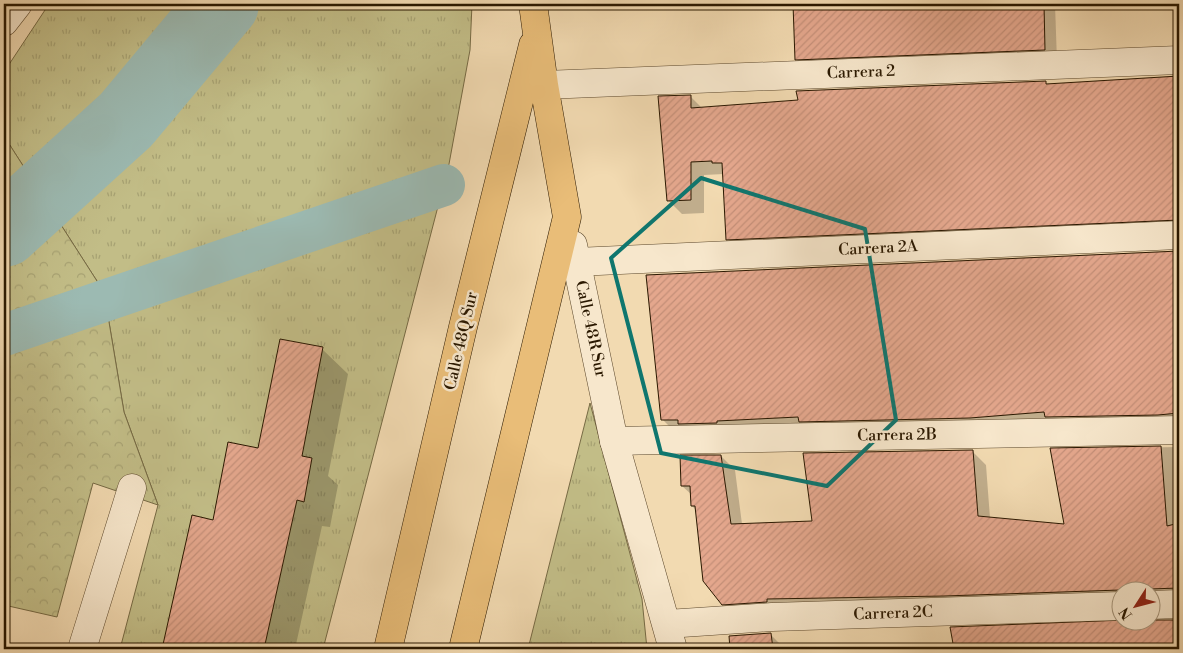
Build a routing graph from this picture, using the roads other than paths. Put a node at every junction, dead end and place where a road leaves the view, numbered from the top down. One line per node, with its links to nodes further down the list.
1 (18, 4): 3 (street)
2 (533, 4): 4 (main road, Calle 48R Sur)
3 (4, 22)
4 (536, 34): 6 (main road, Calle 48R Sur); 18 (main road, Calle 48Q Sur)
5 (1179, 60): 6 (street, Carrera 2)
6 (544, 85): 7 (main road, Calle 48R Sur)
7 (567, 217): 9 (street, Calle 48R Sur); 19 (main road)
8 (1179, 235): 9 (street, Carrera 2A)
9 (576, 262): 11 (street, Calle 48R Sur)
10 (1179, 430): 11 (street, Carrera 2B)
11 (614, 441): 16 (street, Calle 48R Sur)
12 (132, 488): 17 (street)
13 (1179, 604): 14 (street)
14 (1160, 605)
15 (1110, 606): 16 (street, Carrera 2C)
16 (670, 637)
17 (82, 649)
18 (388, 649)
19 (463, 649)

